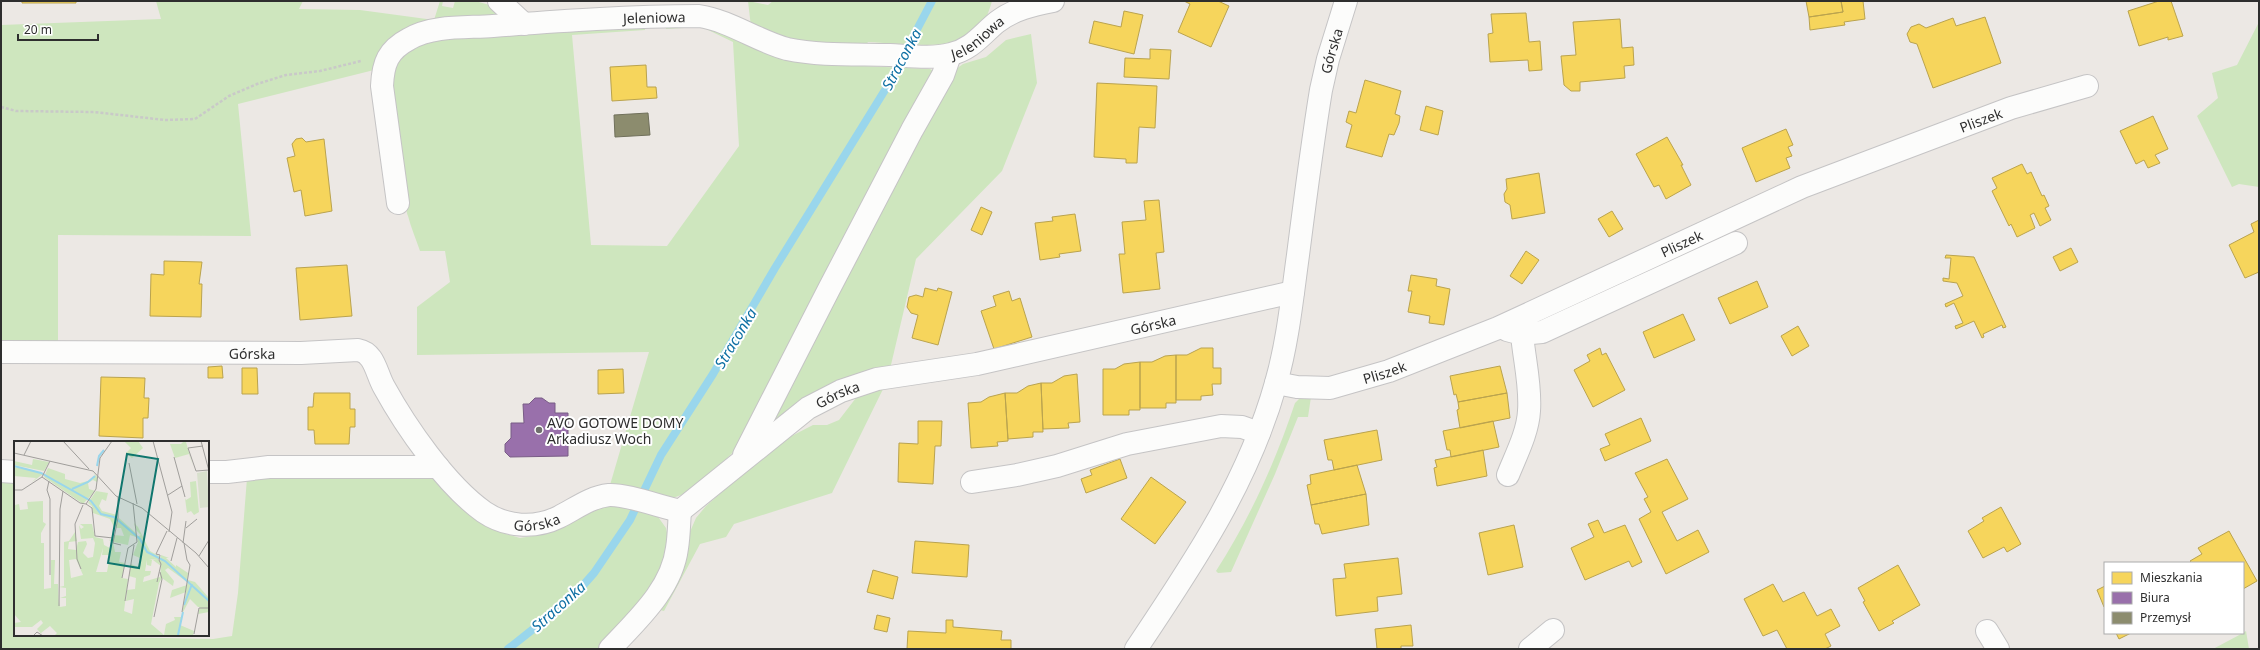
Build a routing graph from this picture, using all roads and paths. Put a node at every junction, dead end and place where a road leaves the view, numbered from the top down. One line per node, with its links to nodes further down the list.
1 (499, 1): 4 (street)
2 (1053, 1): 6 (street, Jeleniowa)
3 (1346, 1): 11 (street, Górska)
4 (524, 24): 5 (street, Jeleniowa); 6 (street, Jeleniowa)
5 (390, 55): 8 (path); 9 (street, Jeleniowa)
6 (944, 56): 17 (street)
7 (2087, 86): 12 (street, Pliszek)
8 (1, 107)
9 (398, 202)
10 (1736, 243): 13 (street)
11 (1293, 292): 15 (street, Górska); 17 (street, Górska)
12 (1498, 328): 13 (street); 15 (street, Pliszek)
13 (1522, 334): 22 (street)
14 (1, 352): 18 (street, Górska)
15 (1276, 383): 16 (street, Górska)
16 (1259, 433): 23 (street); 27 (street, Górska)
17 (742, 461): 24 (street, Górska)
18 (438, 468): 21 (street); 24 (street, Górska)
19 (1, 471): 20 (street)
20 (14, 472)
21 (209, 472)
22 (1508, 475)
23 (972, 482)
24 (680, 511): 26 (street)
25 (1552, 630): 28 (street)
26 (610, 649)
27 (1136, 649)
28 (1530, 649)

